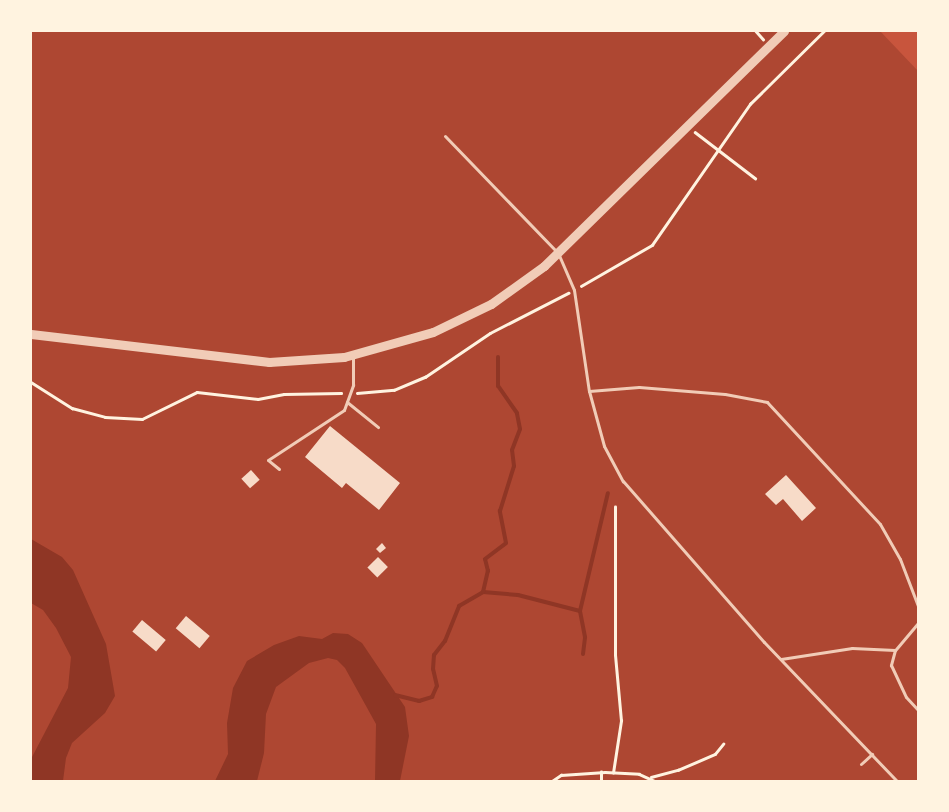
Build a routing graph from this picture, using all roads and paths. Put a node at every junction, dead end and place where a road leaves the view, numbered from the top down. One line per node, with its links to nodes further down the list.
1 (784, 31): 3 (street)
2 (824, 31): 5 (path)
3 (687, 127): 5 (path); 7 (street)
4 (445, 136): 7 (lane)
5 (719, 150): 6 (path); 8 (path)
6 (755, 178)
7 (558, 253): 8 (lane); 10 (street)
8 (574, 290): 12 (lane); 13 (path)
9 (31, 334): 10 (street)
10 (353, 355): 13 (lane)
11 (31, 382): 13 (path)
12 (589, 391): 18 (lane); 21 (lane)
13 (351, 393): 14 (lane)
14 (348, 402): 15 (lane); 16 (lane)
15 (378, 427)
16 (279, 469)
17 (615, 507): 27 (path)
18 (918, 606)
19 (918, 623): 20 (lane)
20 (895, 650): 21 (lane); 22 (lane)
21 (780, 659): 24 (lane)
22 (918, 710)
23 (722, 744): 28 (path)
24 (872, 754): 25 (lane); 32 (lane)
25 (861, 764)
26 (601, 772): 27 (path); 29 (path); 30 (path)
27 (614, 773): 28 (path)
28 (652, 777): 31 (path)
29 (552, 781)
30 (601, 781)
31 (655, 781)
32 (898, 781)

